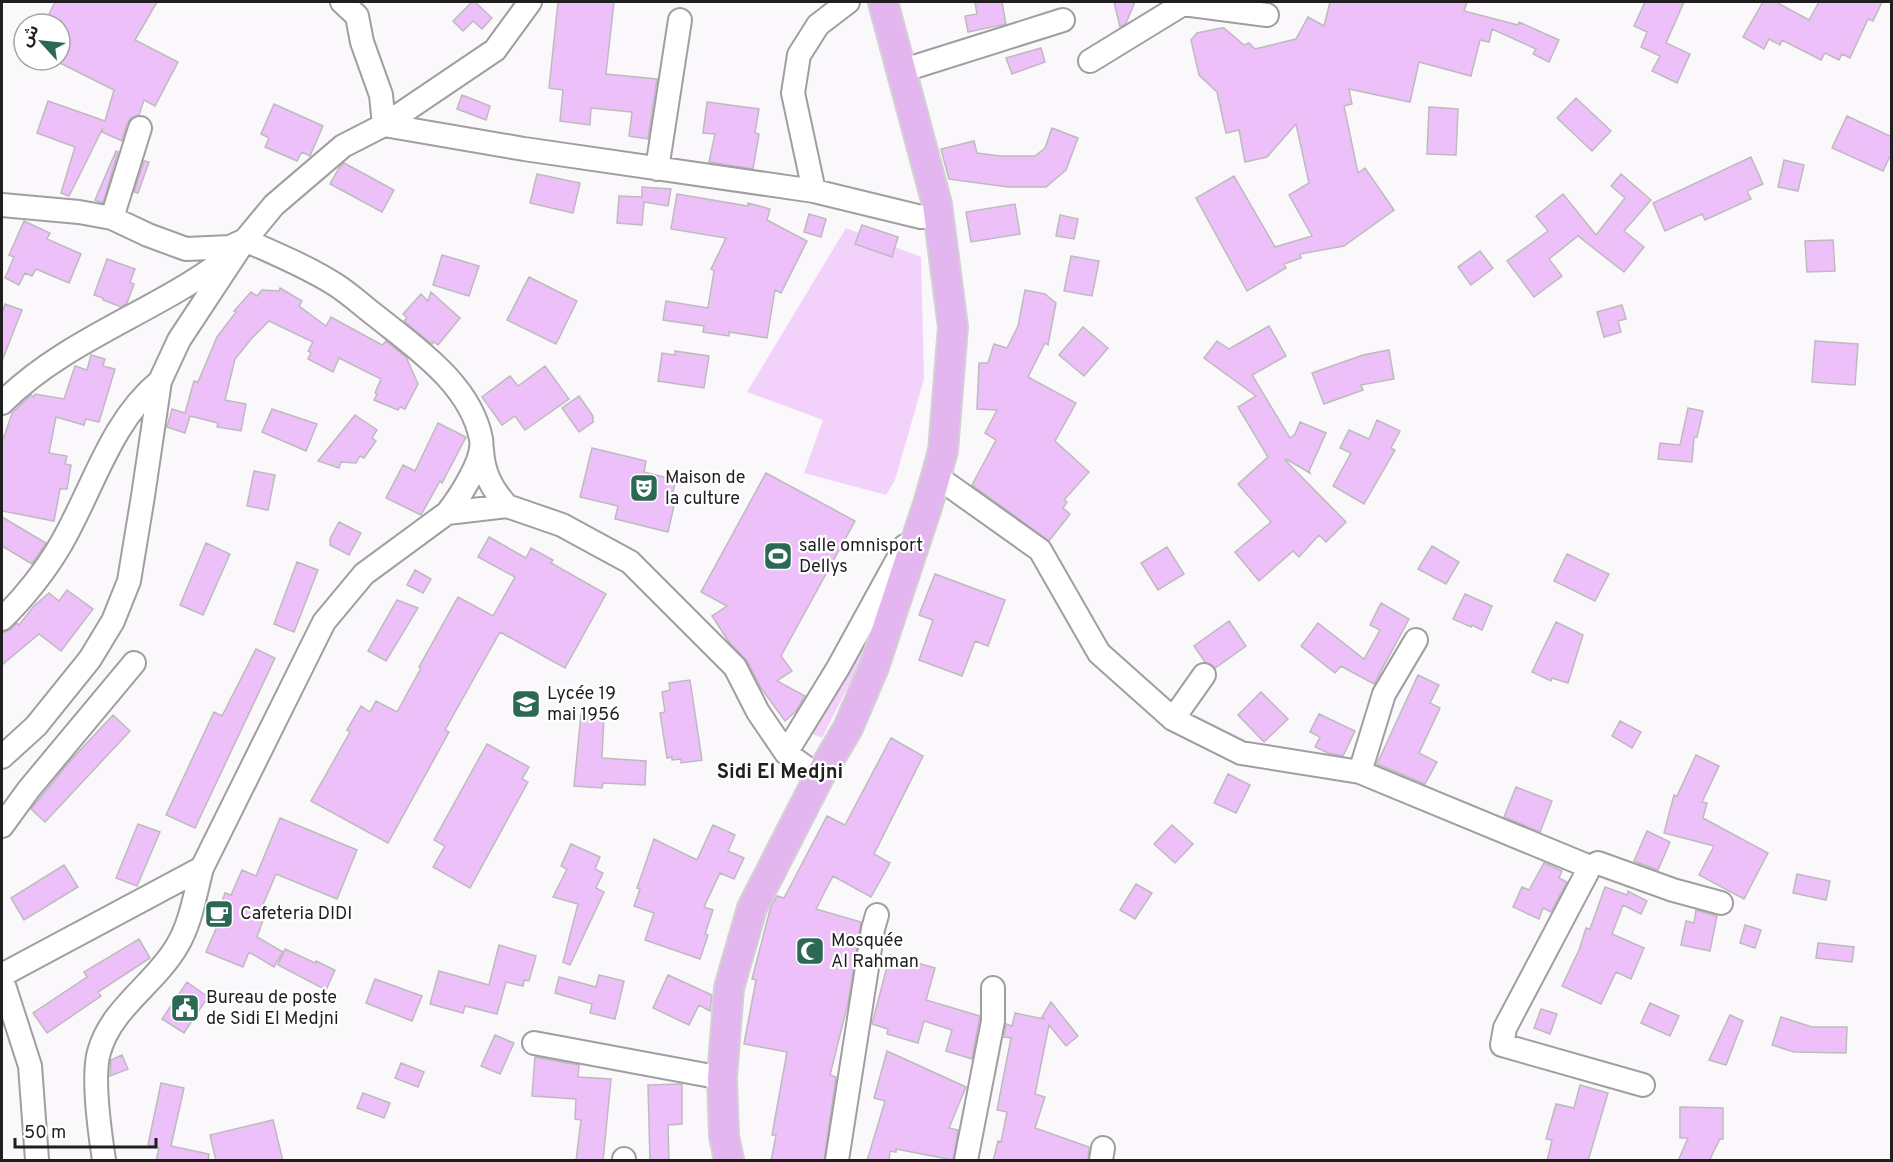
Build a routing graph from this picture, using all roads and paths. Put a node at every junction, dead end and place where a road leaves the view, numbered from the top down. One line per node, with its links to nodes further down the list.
1 (342, 2): 10 (street)
2 (530, 2): 10 (street)
3 (848, 2): 13 (street)
4 (883, 2): 9 (main road)
5 (1267, 15): 8 (street)
6 (680, 20): 12 (street)
7 (1063, 20): 9 (street)
8 (1089, 61)
9 (901, 71): 15 (main road)
10 (384, 125): 12 (street); 17 (street)
11 (140, 128): 16 (street)
12 (657, 169): 13 (street)
13 (814, 191): 15 (street)
14 (2, 205): 16 (street)
15 (938, 215): 21 (main road)
16 (112, 218): 17 (street)
17 (245, 240): 18 (street); 19 (street); 20 (street)
18 (160, 381): 25 (street); 31 (street)
19 (2, 402)
20 (482, 442): 23 (street); 24 (street)
21 (936, 476): 22 (main road); 29 (street)
22 (928, 504): 30 (street); 33 (main road)
23 (507, 506): 24 (street); 30 (street)
24 (447, 513): 36 (street)
25 (2, 619)
26 (1416, 640): 32 (street)
27 (134, 663): 34 (street)
28 (1204, 675): 29 (street)
29 (1173, 719): 32 (street)
30 (786, 753): 33 (street)
31 (2, 757)
32 (1360, 772): 35 (street)
33 (819, 777): 42 (main road)
34 (2, 826)
35 (1590, 867): 37 (street); 43 (street)
36 (202, 868): 39 (street); 45 (street)
37 (1721, 903)
38 (877, 915): 47 (street)
39 (2, 977): 44 (street)
40 (993, 988): 48 (street)
41 (534, 1043): 42 (street)
42 (722, 1078): 46 (main road)
43 (1643, 1085)
44 (37, 1161)
45 (104, 1161)
46 (729, 1161)
47 (837, 1161)
48 (966, 1161)

